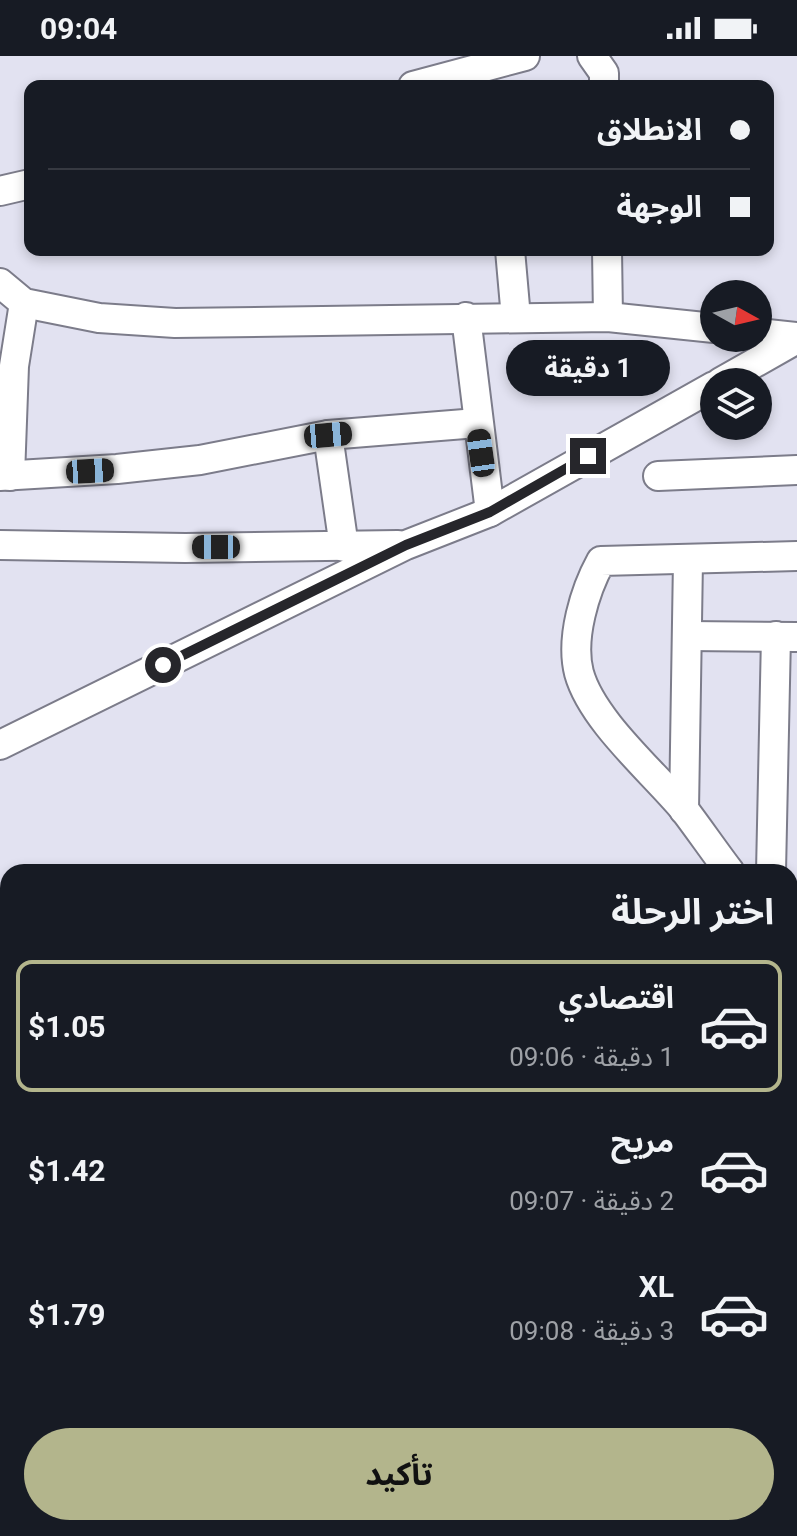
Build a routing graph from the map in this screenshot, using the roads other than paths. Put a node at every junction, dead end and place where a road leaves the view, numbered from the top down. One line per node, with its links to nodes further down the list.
1 (592, 56): 4 (street)
2 (509, 68): 3 (street)
3 (445, 80)
4 (604, 80)
5 (24, 185): 6 (street)
6 (0, 191)
7 (511, 256): 13 (street)
8 (607, 256): 12 (street)
9 (0, 283): 10 (street)
10 (24, 303): 11 (street); 17 (street)
11 (466, 317): 13 (street); 20 (street)
12 (608, 317): 13 (street); 14 (street)
13 (516, 318)
14 (700, 327)
15 (772, 335): 16 (street)
16 (797, 338): 18 (street)
17 (7, 366): 23 (street)
18 (745, 368)
19 (700, 394): 25 (street)
20 (477, 423): 21 (street); 25 (street)
21 (328, 435): 23 (street); 28 (street)
22 (797, 470): 24 (street)
23 (5, 476)
24 (658, 476)
25 (490, 512): 27 (street)
26 (0, 545): 28 (street)
27 (406, 545): 28 (street); 33 (street)
28 (344, 547)
29 (797, 556): 30 (street)
30 (688, 560): 31 (street); 34 (street)
31 (688, 636): 32 (street); 34 (street)
32 (786, 636): 36 (street)
33 (0, 745)
34 (684, 810): 35 (street)
35 (724, 864)
36 (772, 864)

